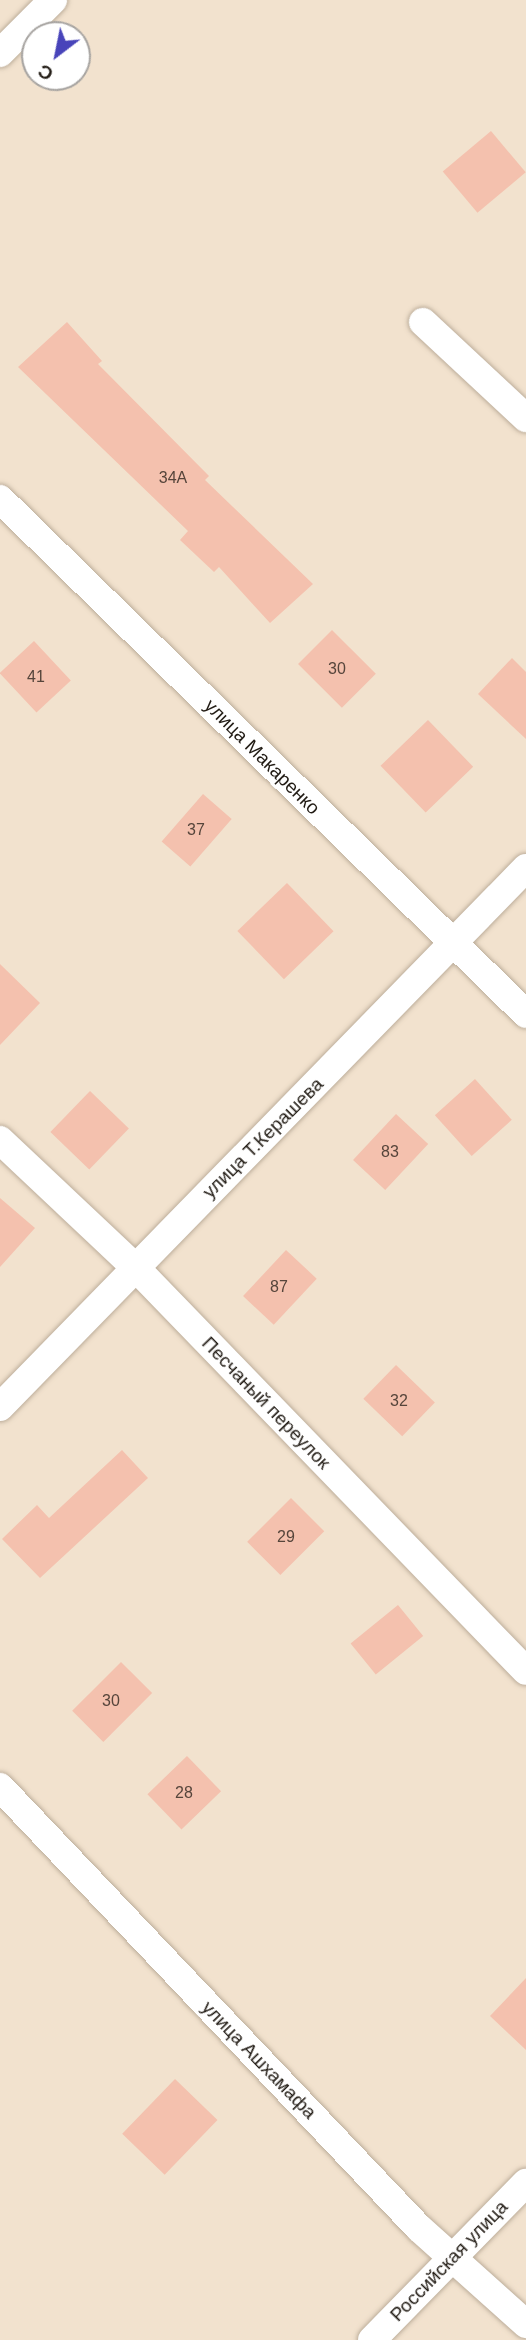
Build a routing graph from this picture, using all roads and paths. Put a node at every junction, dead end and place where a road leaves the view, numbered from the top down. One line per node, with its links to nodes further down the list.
1 (53, 0): 2 (street)
2 (0, 54)
3 (423, 322): 4 (street)
4 (526, 418)
5 (0, 499): 7 (street, улица Макаренко)
6 (526, 868): 7 (street, улица Т.Керашева)
7 (454, 946): 8 (street, улица Макаренко); 10 (street, улица Т.Керашева)
8 (526, 1014)
9 (0, 1140): 10 (street, Песчаный переулок)
10 (135, 1267): 11 (street, улица Т.Керашева); 12 (street, Песчаный переулок)
11 (0, 1407)
12 (526, 1671)
13 (0, 1787): 15 (street, улица Ашхамафа)
14 (526, 2183): 15 (street, Российская улица)
15 (453, 2258): 16 (street, улица Ашхамафа); 17 (street, Российская улица)
16 (526, 2324)
17 (372, 2340)

